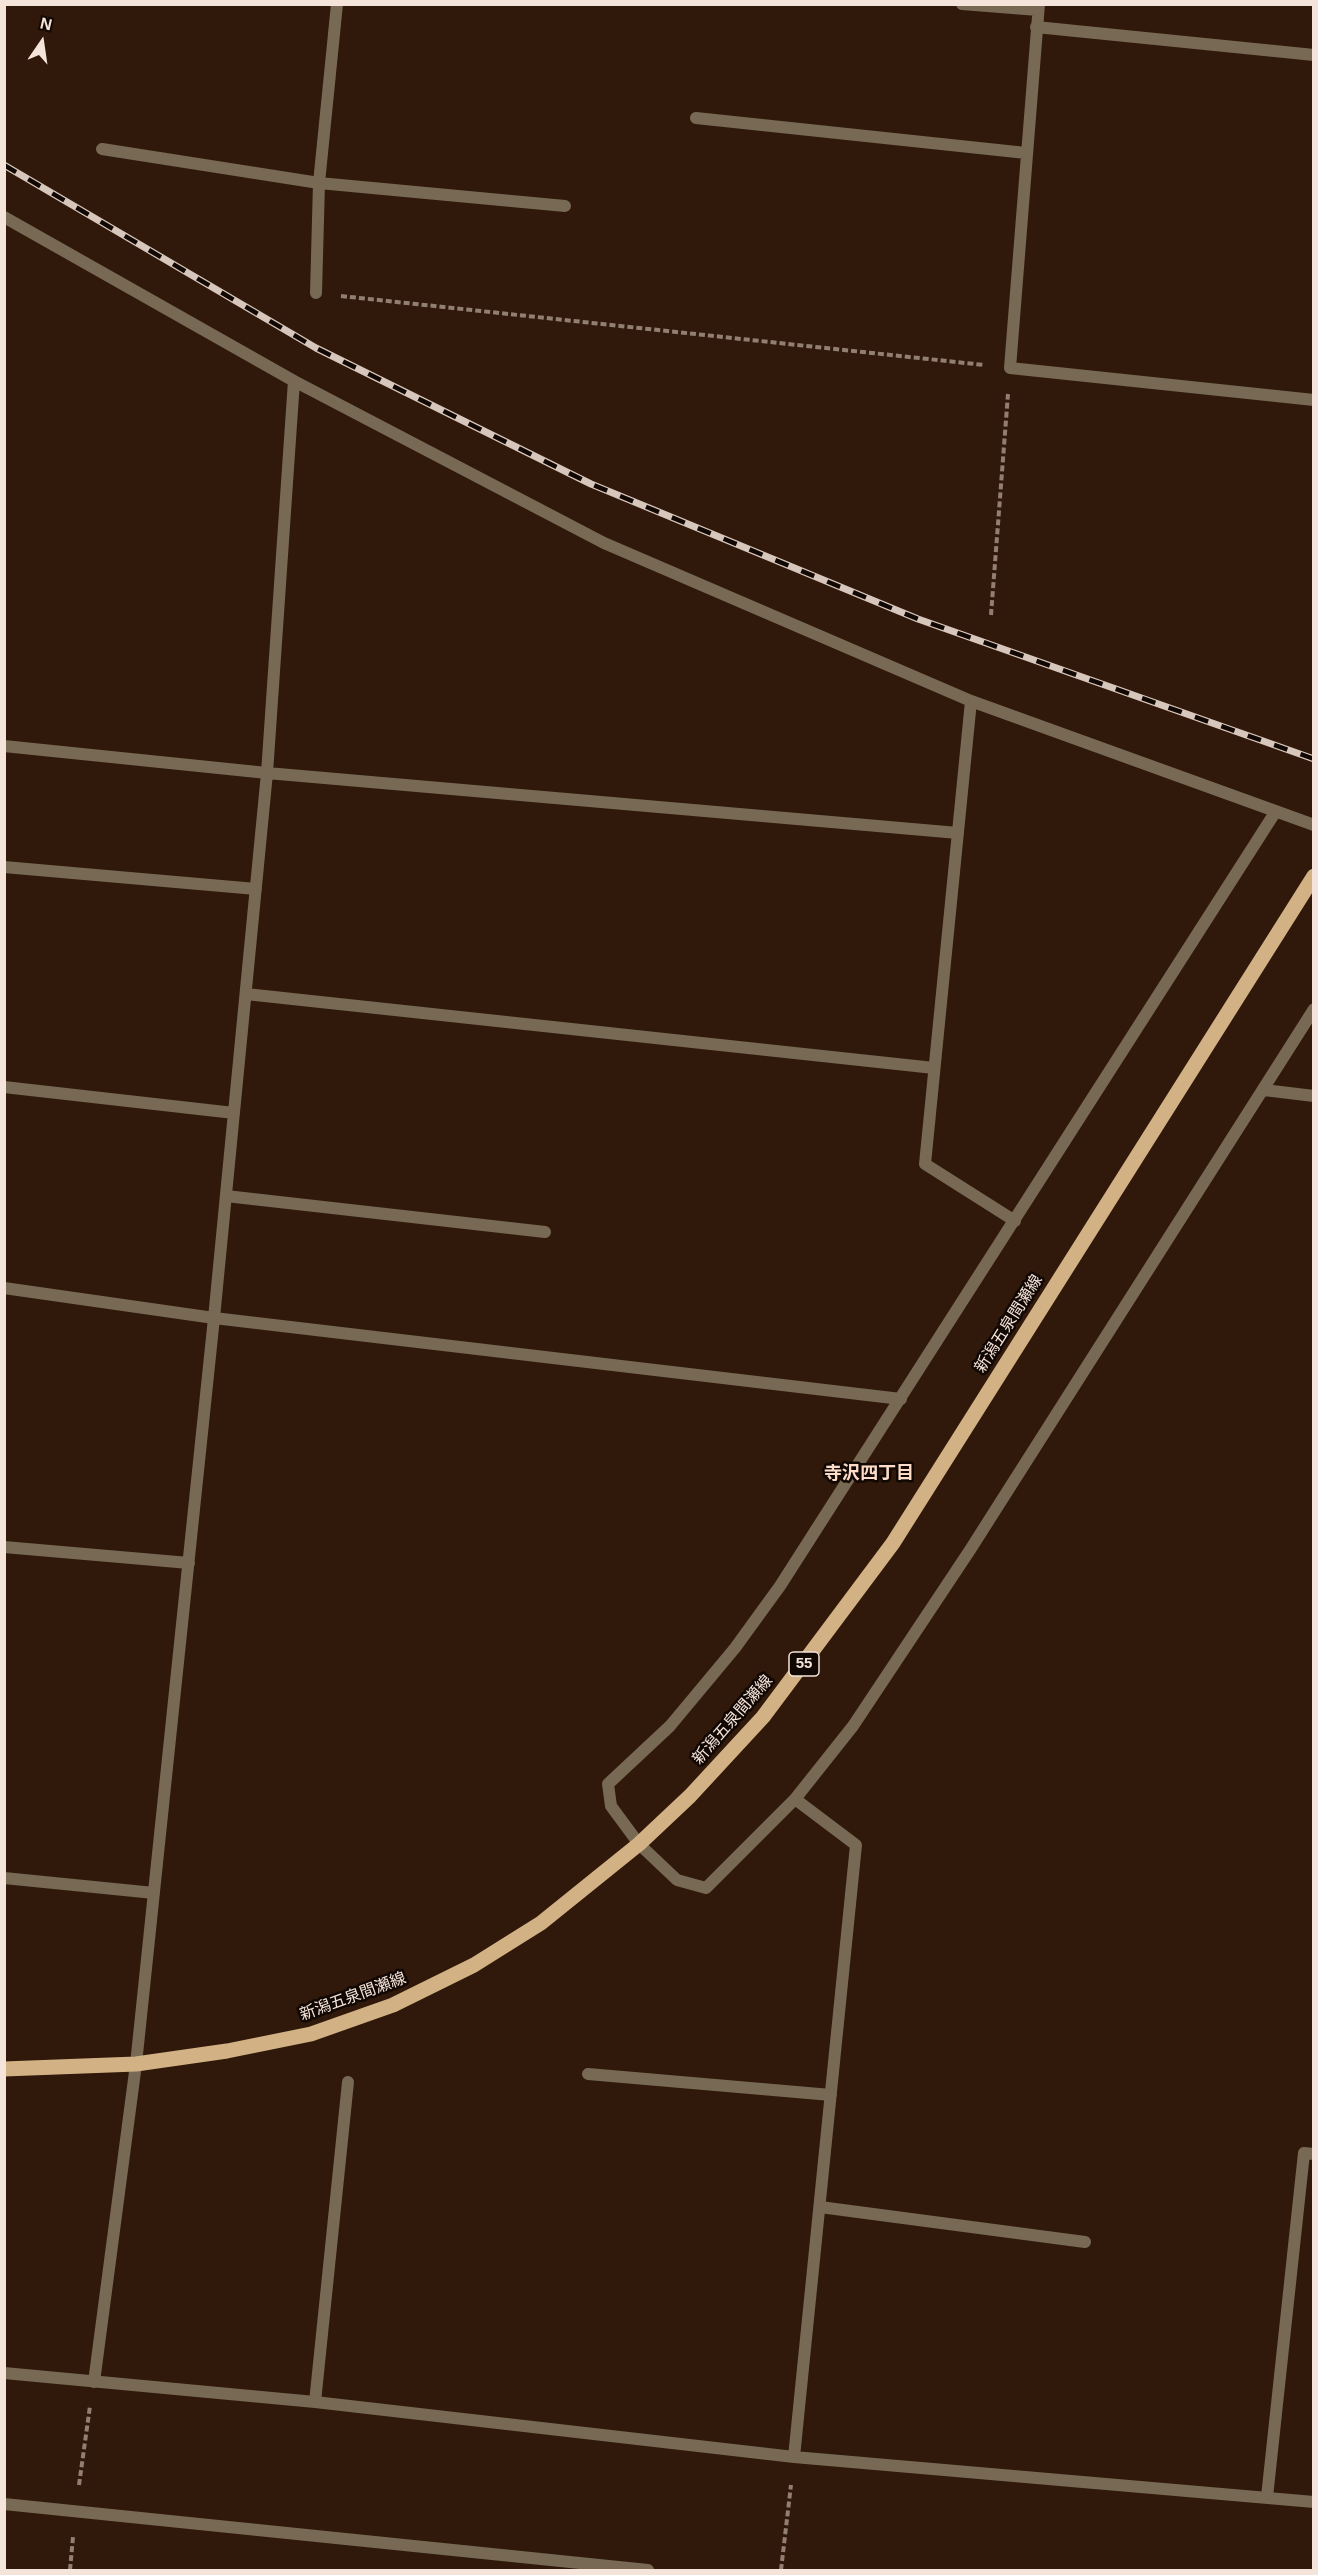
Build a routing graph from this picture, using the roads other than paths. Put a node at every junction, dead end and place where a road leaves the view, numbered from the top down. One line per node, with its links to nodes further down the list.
1 (337, 4): 9 (street)
2 (962, 4): 3 (street)
3 (1039, 7): 4 (street)
4 (1036, 27): 5 (street); 8 (street)
5 (1314, 55)
6 (696, 118): 8 (street)
7 (102, 149): 9 (street)
8 (1026, 153): 14 (street)
9 (319, 183): 10 (street); 12 (street)
10 (565, 206)
11 (4, 217): 13 (street)
12 (316, 293)
13 (294, 381): 15 (street); 17 (street)
14 (1314, 400)
15 (971, 701): 18 (street); 20 (street)
16 (4, 746): 17 (street)
17 (267, 773): 20 (street); 23 (street)
18 (1276, 811): 19 (street); 32 (street)
19 (1314, 825)
20 (958, 833): 26 (street)
21 (4, 867): 23 (street)
22 (1312, 877): 40 (main road, 新潟五泉間瀬線 / 55)
23 (256, 889): 24 (street)
24 (246, 994): 26 (street); 30 (street)
25 (1314, 1009): 28 (street)
26 (934, 1068): 32 (street)
27 (4, 1087): 30 (street)
28 (1264, 1090): 29 (street); 39 (street)
29 (1314, 1095)
30 (234, 1113): 31 (street)
31 (226, 1196): 33 (street); 35 (street)
32 (1016, 1221): 36 (street)
33 (545, 1232)
34 (4, 1288): 35 (street)
35 (214, 1318): 36 (street); 38 (street)
36 (901, 1400): 40 (street)
37 (4, 1547): 38 (street)
38 (189, 1563): 42 (street)
39 (795, 1799): 40 (street); 47 (street)
40 (639, 1844): 43 (main road, 新潟五泉間瀬線 / 55)
41 (4, 1878): 42 (street)
42 (154, 1893): 43 (street)
43 (136, 2064): 44 (main road, 新潟五泉間瀬線 / 55); 52 (street)
44 (4, 2069)
45 (588, 2074): 47 (street)
46 (348, 2082): 53 (street)
47 (831, 2095): 49 (street)
48 (1314, 2154): 55 (street)
49 (820, 2207): 50 (street); 54 (street)
50 (1085, 2242)
51 (4, 2373): 52 (street)
52 (94, 2382): 53 (street)
53 (315, 2402): 54 (street)
54 (794, 2457): 55 (street)
55 (1267, 2497): 56 (street)
56 (1314, 2502)
57 (4, 2504): 58 (street)
58 (648, 2571)

